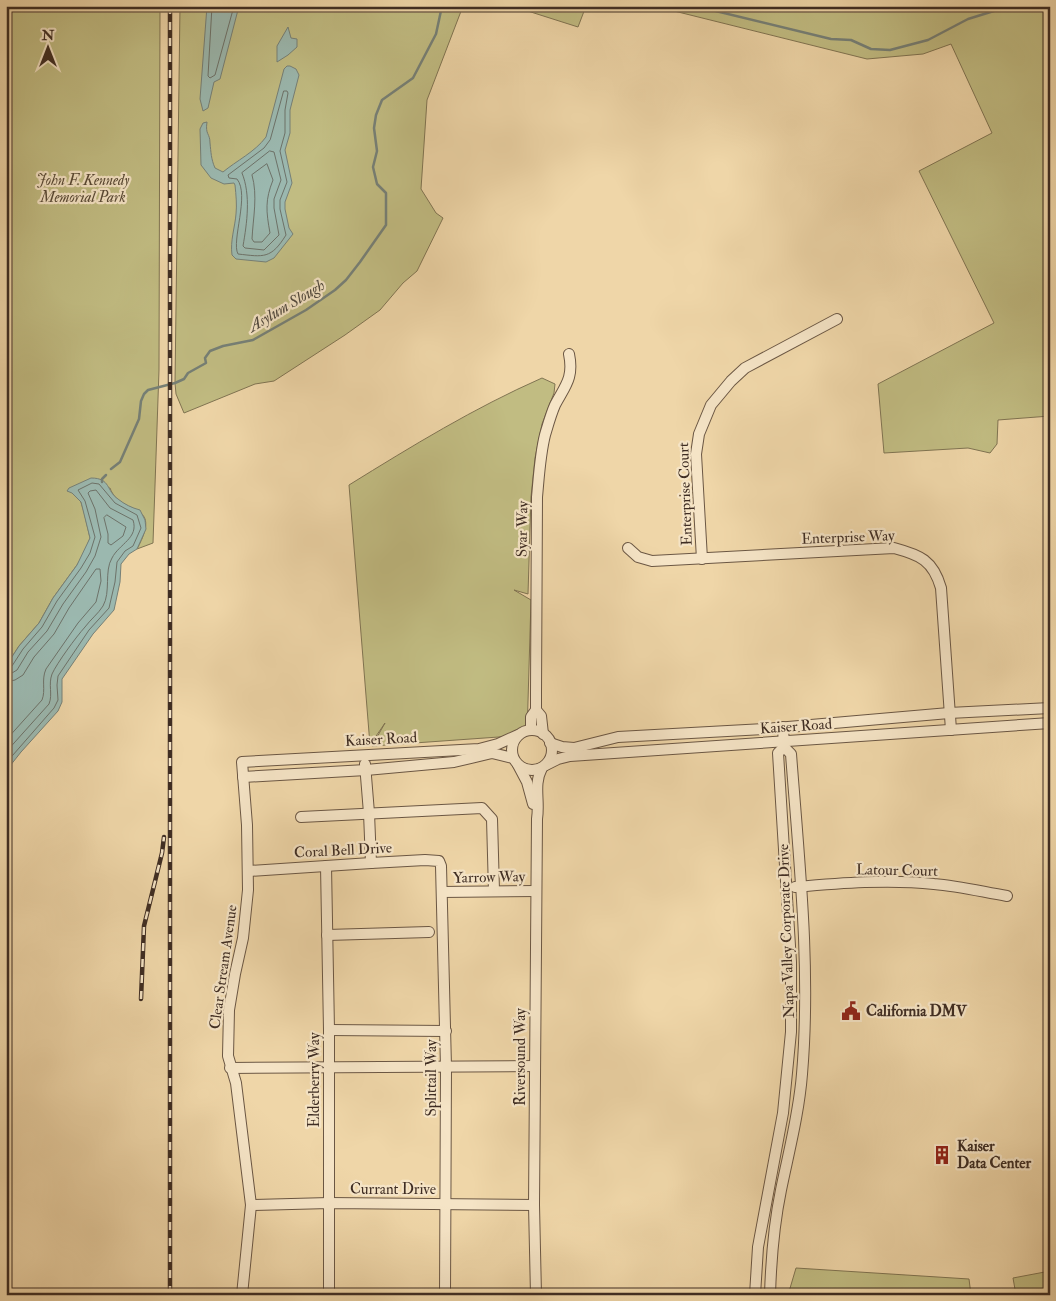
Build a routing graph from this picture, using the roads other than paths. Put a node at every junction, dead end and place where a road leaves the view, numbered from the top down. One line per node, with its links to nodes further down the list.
1 (837, 320): 4 (street, Enterprise Court)
2 (569, 354): 6 (street, Syar Way)
3 (628, 548): 4 (street, Enterprise Way)
4 (702, 559): 7 (street, Enterprise Way)
5 (1050, 708): 7 (street, Kaiser Road)
6 (536, 710): 10 (street, Syar Way); 12 (street, Syar Way)
7 (950, 714): 9 (street, Kaiser Road); 11 (street, Enterprise Way)
8 (1050, 723): 11 (street, Kaiser Road)
9 (783, 728): 14 (street, Kaiser Road); 15 (street, Napa Valley Corporate Drive)
10 (531, 730): 12 (street); 13 (street)
11 (951, 730): 15 (street, Kaiser Road)
12 (543, 734): 14 (street)
13 (518, 735): 16 (street, Kaiser Road); 18 (street)
14 (550, 743): 19 (street)
15 (784, 744): 19 (street, Kaiser Road); 29 (street, Napa Valley Corporate Drive); 30 (street, Napa Valley Corporate Drive)
16 (365, 755): 17 (street, Kaiser Road); 20 (street)
17 (242, 762): 21 (street, Clear Stream Avenue)
18 (516, 762): 19 (street); 20 (street, Kaiser Road); 24 (street, Riversound Way)
19 (544, 766): 24 (street, Riversound Way)
20 (366, 770): 21 (street, Kaiser Road); 22 (street)
21 (243, 776): 28 (street, Clear Stream Avenue)
22 (369, 814): 23 (street); 26 (street); 33 (street)
23 (301, 818)
24 (537, 820): 31 (street, Riversound Way)
25 (439, 861): 26 (street, Coral Bell Drive); 32 (street, Splittail Way)
26 (370, 863): 27 (street, Coral Bell Drive)
27 (326, 866): 28 (street, Coral Bell Drive); 36 (street, Elderberry Way)
28 (249, 871): 41 (street, Clear Stream Avenue)
29 (800, 886): 30 (street, Latour Court); 34 (street, Latour Court); 48 (street, Napa Valley Corporate Drive)
30 (786, 888): 47 (street, Napa Valley Corporate Drive)
31 (536, 891): 33 (street, Yarrow Way); 39 (street, Riversound Way)
32 (442, 892): 33 (street, Yarrow Way); 38 (street, Splittail Way)
33 (494, 892)
34 (1007, 896)
35 (429, 932): 36 (street)
36 (327, 935): 37 (street, Elderberry Way)
37 (329, 1030): 38 (street); 42 (street, Elderberry Way)
38 (446, 1031): 40 (street, Splittail Way)
39 (535, 1066): 40 (street); 46 (street, Riversound Way)
40 (446, 1067): 42 (street); 44 (street, Splittail Way)
41 (230, 1068): 42 (street); 45 (street, Clear Stream Avenue)
42 (328, 1068): 43 (street, Elderberry Way)
43 (328, 1203): 44 (street, Currant Drive); 45 (street, Currant Drive); 50 (street, Elderberry Way)
44 (445, 1204): 46 (street, Currant Drive); 51 (street, Splittail Way)
45 (251, 1205): 49 (street, Clear Stream Avenue)
46 (534, 1205): 52 (street, Riversound Way)
47 (758, 1247): 48 (street); 53 (street, Napa Valley Corporate Drive)
48 (773, 1248): 54 (street, Napa Valley Corporate Drive)
49 (242, 1295)
50 (329, 1295)
51 (445, 1295)
52 (536, 1295)
53 (755, 1295)
54 (770, 1295)

